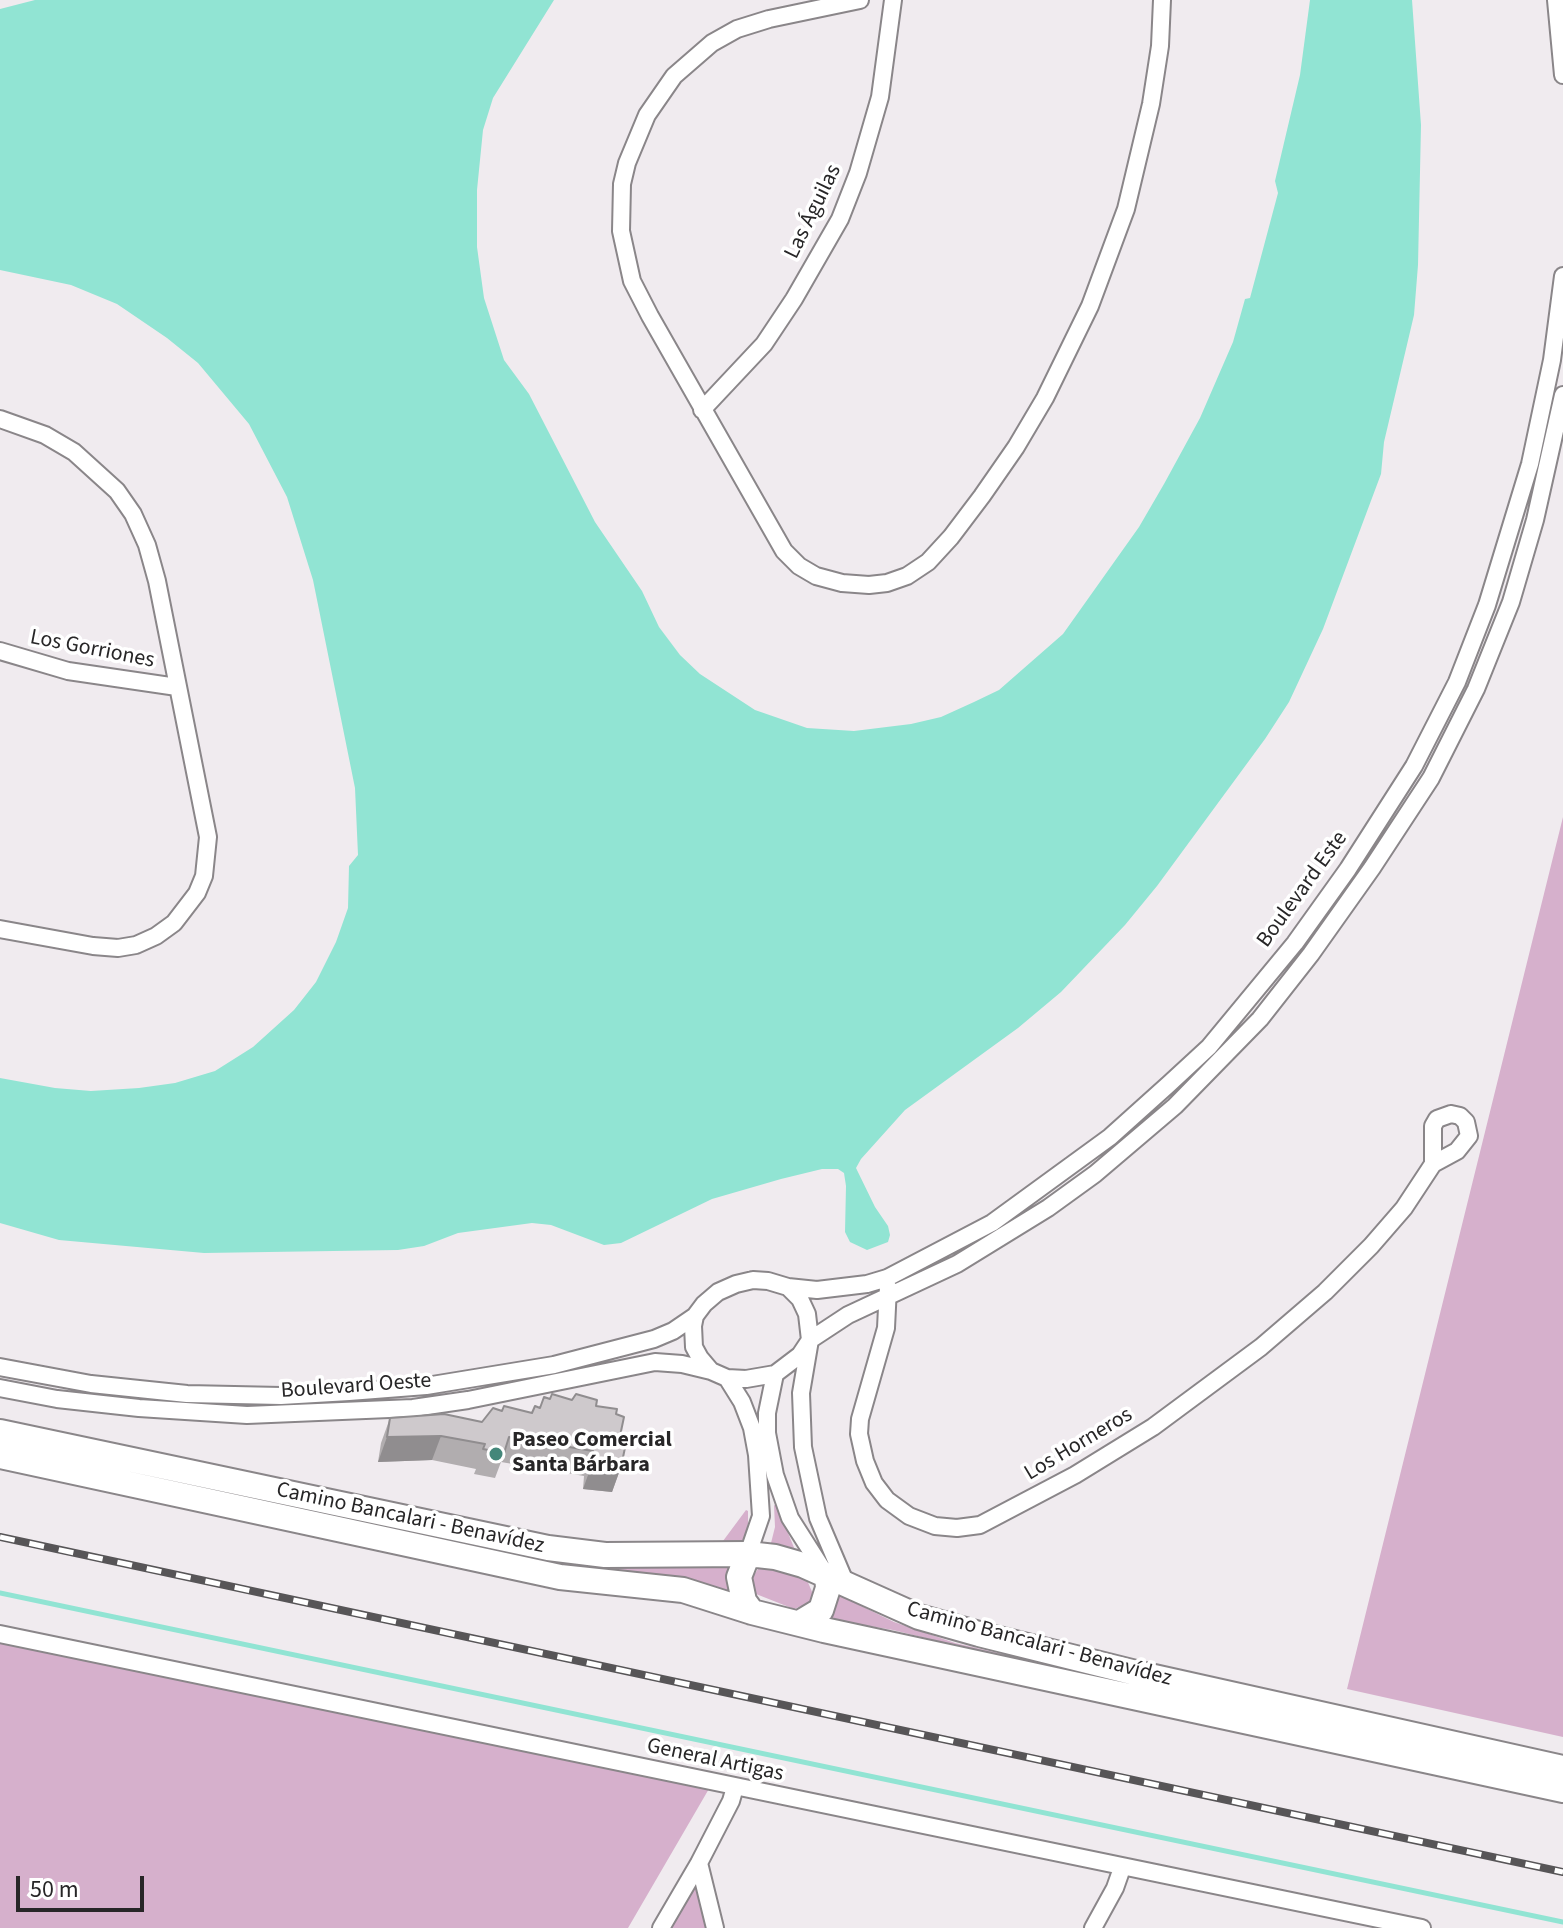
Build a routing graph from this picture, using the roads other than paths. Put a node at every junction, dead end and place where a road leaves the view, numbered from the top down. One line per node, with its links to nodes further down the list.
1 (860, 0): 8 (street)
2 (893, 0): 8 (street, Las Águilas)
3 (1162, 0): 8 (street)
4 (1556, 0): 5 (street)
5 (1563, 75)
6 (1563, 276): 10 (street, Boulevard Este)
7 (1563, 395): 11 (street, Boulevard Este)
8 (702, 410)
9 (0, 419): 13 (street)
10 (1530, 464): 11 (street); 14 (street, Boulevard Este)
11 (1547, 469): 15 (street, Boulevard Este)
12 (0, 651): 13 (street, Los Gorriones)
13 (177, 687): 16 (street)
14 (1440, 716): 15 (street); 17 (street, Boulevard Este)
15 (1458, 725): 18 (street, Boulevard Este)
16 (0, 929)
17 (1295, 943): 18 (street); 19 (street, Boulevard Este)
18 (1311, 954): 20 (street, Boulevard Este)
19 (1110, 1137): 20 (street); 22 (street, Boulevard Este)
20 (1123, 1151): 24 (street, Boulevard Este)
21 (1433, 1164): 24 (street, Los Horneros)
22 (887, 1278): 23 (street, Boulevard Este); 24 (street, Los Horneros)
23 (788, 1287): 25 (street); 27 (street)
24 (888, 1296): 27 (street, Boulevard Este)
25 (695, 1316): 26 (street, Boulevard Oeste); 30 (street)
26 (654, 1339): 28 (street); 34 (street, Boulevard Oeste)
27 (810, 1340): 31 (street); 40 (street)
28 (655, 1362): 30 (street, Boulevard Oeste); 36 (street, Boulevard Oeste)
29 (0, 1367): 33 (street, Boulevard Oeste)
30 (719, 1374): 31 (street); 39 (street)
31 (775, 1374): 40 (street)
32 (0, 1388): 35 (street, Boulevard Oeste)
33 (125, 1388): 34 (street, Boulevard Oeste); 35 (street)
34 (379, 1390): 36 (street)
35 (121, 1406): 36 (street, Boulevard Oeste)
36 (379, 1410)
37 (0, 1432): 39 (main road, Camino Bancalari - Benavídez)
38 (0, 1456): 41 (main road, Camino Bancalari - Benavídez)
39 (748, 1554): 40 (main road, Camino Bancalari - Benavídez); 41 (main road)
40 (836, 1580): 42 (main road); 44 (main road, Camino Bancalari - Benavídez)
41 (752, 1612): 42 (main road, Camino Bancalari - Benavídez)
42 (801, 1622): 46 (main road, Camino Bancalari - Benavídez)
43 (0, 1634): 45 (street, General Artigas)
44 (1563, 1768)
45 (735, 1787): 47 (street); 48 (street, General Artigas)
46 (1563, 1790)
47 (699, 1863): 49 (street); 50 (street)
48 (1122, 1868): 51 (street); 52 (street, General Artigas)
49 (661, 1928)
50 (715, 1928)
51 (1093, 1928)
52 (1422, 1928)

